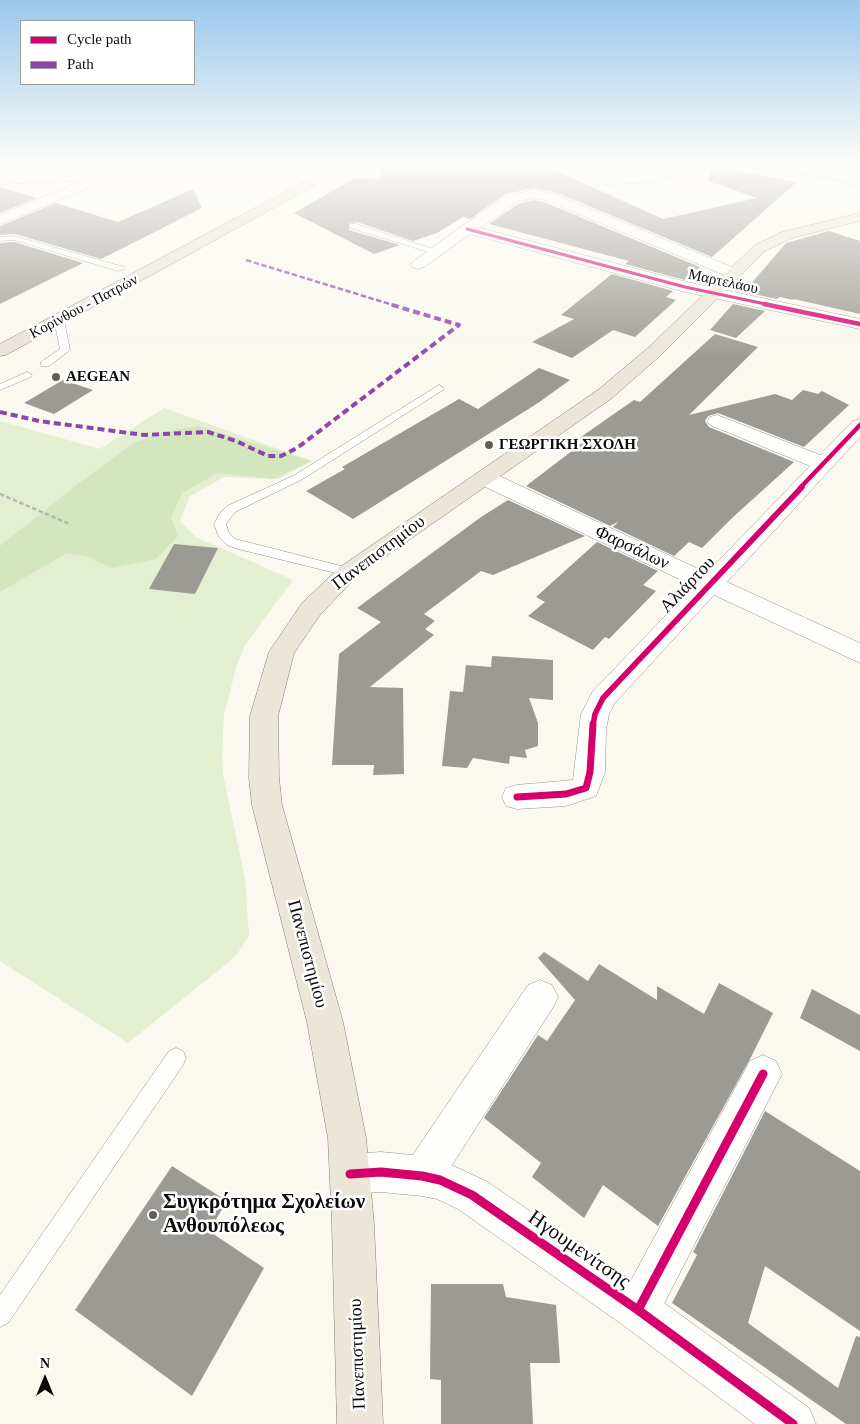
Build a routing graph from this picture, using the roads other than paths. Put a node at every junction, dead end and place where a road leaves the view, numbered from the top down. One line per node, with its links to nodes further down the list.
1 (197, 228): 10 (highway, Κορίνθου - Πατρών)
2 (229, 228): 14 (highway, Κορίνθου - Πατρών)
3 (361, 228): 8 (lane)
4 (626, 228): 11 (street)
5 (815, 228): 11 (main road, Πανεπιστημίου)
6 (467, 229): 8 (street); 13 (street, Μαρτελάου)
7 (0, 239): 10 (lane)
8 (435, 251): 9 (street)
9 (418, 264)
10 (120, 269): 12 (highway, Κορίνθου - Πατρών)
11 (733, 272): 13 (main road, Πανεπιστημίου)
12 (103, 277)
13 (713, 293): 15 (street, Μαρτελάου); 24 (main road, Πανεπιστημίου)
14 (59, 320): 16 (highway, Κορίνθου - Πατρών); 17 (lane)
15 (860, 324)
16 (0, 351)
17 (45, 364)
18 (27, 375): 19 (lane)
19 (0, 387)
20 (439, 388): 25 (lane)
21 (717, 421): 23 (street)
22 (860, 425): 23 (street, Αλιάρτου)
23 (823, 464): 26 (street, Αλιάρτου)
24 (485, 478): 25 (main road, Πανεπιστημίου); 26 (street, Φαρσάλων)
25 (348, 572): 32 (main road, Πανεπιστημίου)
26 (709, 585): 27 (street, Φαρσάλων); 28 (street, Αλιάρτου)
27 (860, 654)
28 (517, 797)
29 (540, 997): 33 (street)
30 (176, 1058): 35 (lane)
31 (763, 1074): 34 (street)
32 (350, 1174): 33 (street, Ηγουμενίτσης); 36 (main road, Πανεπιστημίου)
33 (422, 1176): 34 (street, Ηγουμενίτσης)
34 (638, 1310): 37 (street, Ηγουμενίτσης)
35 (0, 1315)
36 (360, 1424)
37 (793, 1424)

